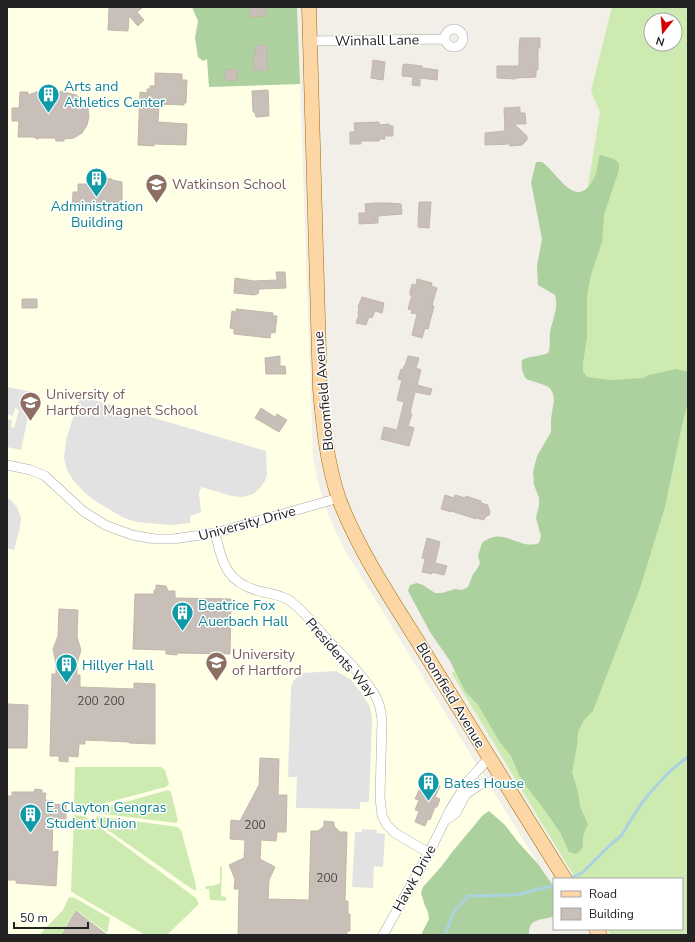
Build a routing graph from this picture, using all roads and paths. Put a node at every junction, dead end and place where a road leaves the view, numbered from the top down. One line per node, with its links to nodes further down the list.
1 (309, 7): 3 (main road, Bloomfield Avenue)
2 (444, 39): 3 (street, Winhall Lane)
3 (310, 41): 5 (main road, Bloomfield Avenue)
4 (7, 465): 6 (street, University Drive)
5 (339, 498): 6 (street, University Drive); 7 (main road, Bloomfield Avenue)
6 (215, 534): 10 (street, Presidents Way)
7 (489, 758): 8 (main road, Bloomfield Avenue); 9 (street, Hawk Drive)
8 (502, 779): 9 (street, Hawk Drive); 11 (main road, Bloomfield Avenue)
9 (445, 821): 10 (street, Hawk Drive)
10 (429, 853): 12 (street, Hawk Drive)
11 (564, 878)
12 (383, 935)

